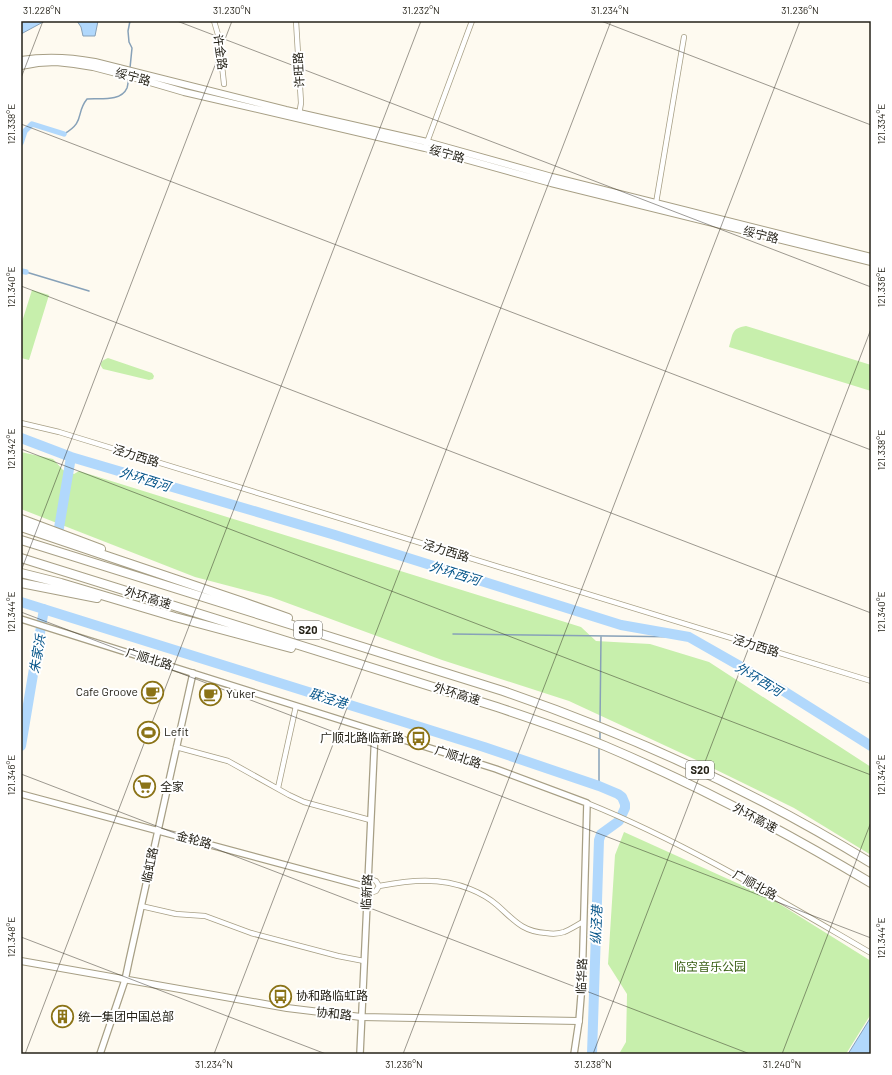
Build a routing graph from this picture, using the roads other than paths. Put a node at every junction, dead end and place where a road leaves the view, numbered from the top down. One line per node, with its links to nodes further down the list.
1 (214, 21): 8 (street, 许金路)
2 (296, 21): 9 (street, 许旺路)
3 (472, 21): 10 (street)
4 (684, 37): 11 (street)
5 (21, 60): 7 (main road, 绥宁路)
6 (21, 66): 7 (main road, 绥宁路)
7 (129, 73): 9 (main road, 绥宁路)
8 (224, 84)
9 (299, 116): 10 (main road, 绥宁路)
10 (426, 145): 11 (main road, 绥宁路); 13 (main road, 绥宁路)
11 (656, 203): 12 (main road, 绥宁路)
12 (871, 257)
13 (871, 262)
14 (21, 423): 27 (street, 泾力西路)
15 (21, 519): 19 (highway)
16 (21, 527): 19 (highway)
17 (21, 540): 24 (highway, 外环高速 / S20)
18 (21, 558): 25 (highway, 外环高速 / S20)
19 (147, 569): 24 (highway)
20 (21, 573): 22 (highway)
21 (21, 583): 22 (highway)
22 (139, 606): 25 (highway)
23 (21, 620): 26 (street, 广顺北路)
24 (388, 655): 36 (highway, 外环高速 / S20)
25 (383, 671): 38 (highway, 外环高速 / S20)
26 (192, 673): 28 (street, 广顺北路); 30 (street, 临虹路)
27 (871, 682)
28 (296, 706): 29 (street, 广顺北路); 31 (street)
29 (375, 731): 33 (street, 广顺北路); 34 (street, 临新路)
30 (176, 747): 31 (street); 35 (street, 临虹路)
31 (278, 788): 34 (street)
32 (22, 794): 35 (street, 金轮路)
33 (587, 802): 43 (street, 临华路); 44 (street, 广顺北路)
34 (370, 820): 37 (street, 临新路)
35 (158, 831): 40 (street, 金轮路); 42 (street, 临虹路)
36 (871, 863)
37 (368, 878): 39 (street); 40 (street, 临新路)
38 (871, 884)
39 (380, 886): 41 (street); 43 (street)
40 (367, 887): 41 (street, 临新路)
41 (367, 894): 46 (street, 临新路)
42 (141, 906): 46 (street); 47 (street, 临虹路)
43 (583, 922): 49 (street, 临华路)
44 (871, 953)
45 (21, 961): 47 (main road, 协和路)
46 (364, 961): 48 (street, 临新路)
47 (125, 980): 48 (main road, 协和路); 50 (street, 临虹路)
48 (361, 1017): 49 (main road, 协和路); 51 (street, 临新路)
49 (579, 1020): 52 (street, 临华路)
50 (100, 1054)
51 (360, 1054)
52 (574, 1054)

